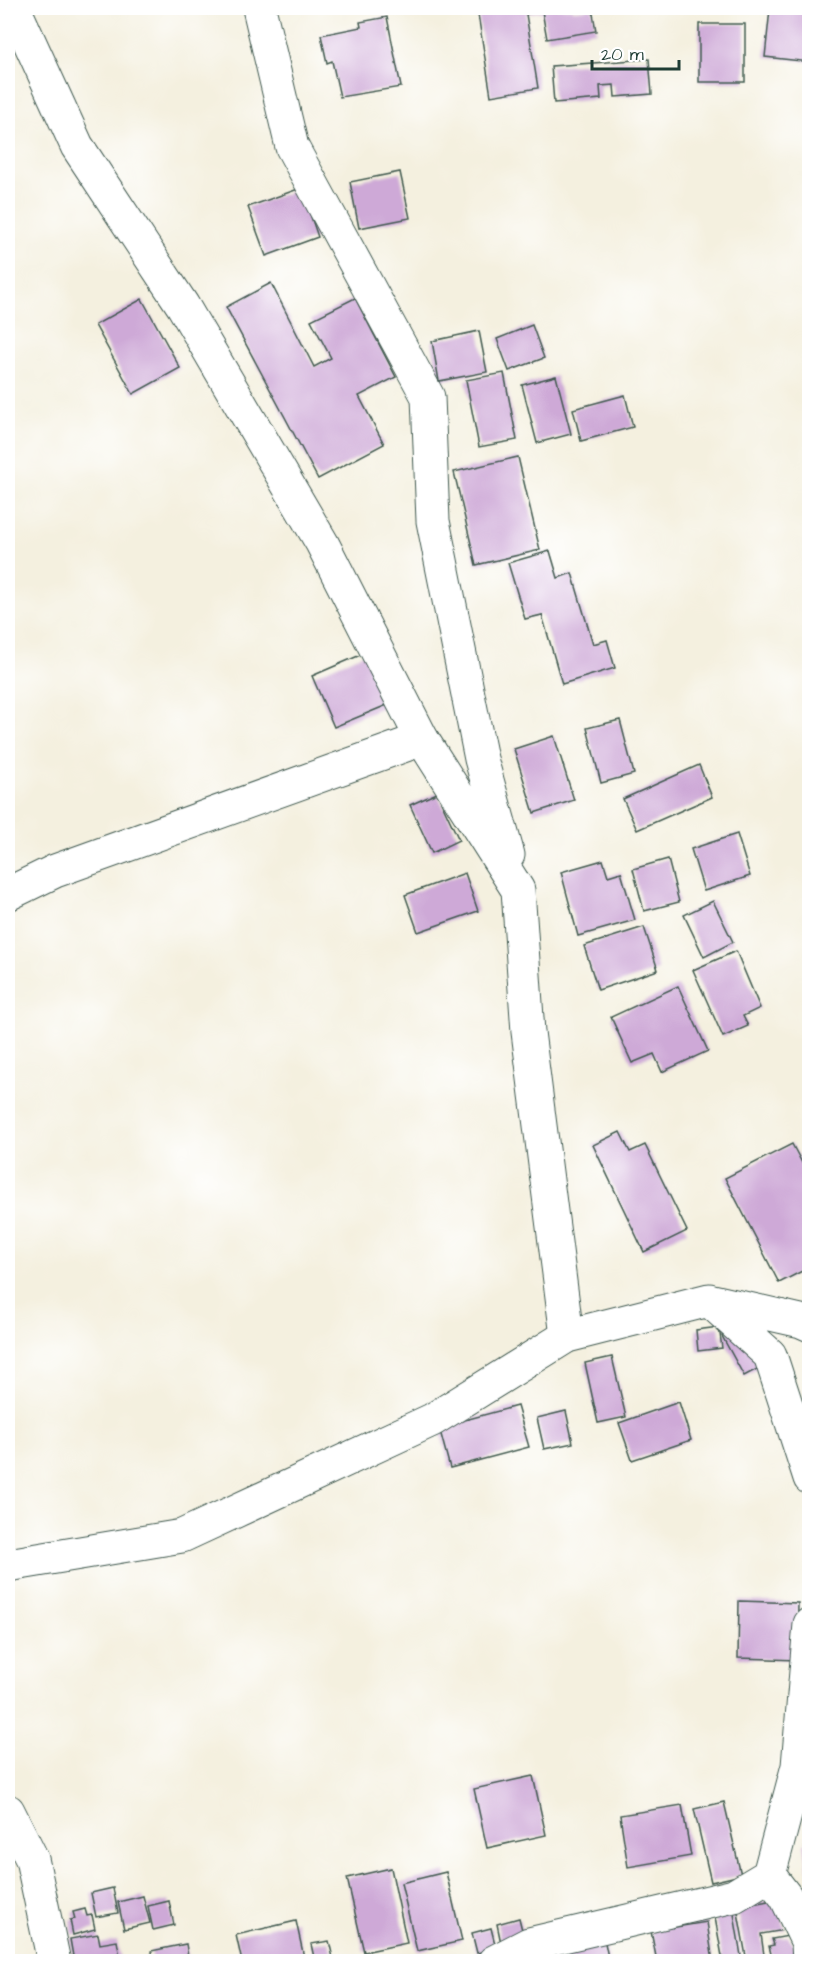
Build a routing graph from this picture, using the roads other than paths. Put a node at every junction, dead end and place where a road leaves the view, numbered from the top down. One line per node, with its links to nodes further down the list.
1 (14, 8): 3 (street)
2 (260, 8): 4 (street)
3 (422, 739): 4 (street); 5 (street)
4 (518, 890): 8 (street)
5 (8, 894)
6 (709, 1300): 7 (street); 8 (street); 9 (street)
7 (810, 1325)
8 (567, 1336): 10 (street)
9 (810, 1478)
10 (8, 1565)
11 (810, 1624): 13 (street)
12 (8, 1810): 14 (street)
13 (769, 1875): 15 (street); 16 (street)
14 (54, 1962)
15 (494, 1962)
16 (809, 1962)

